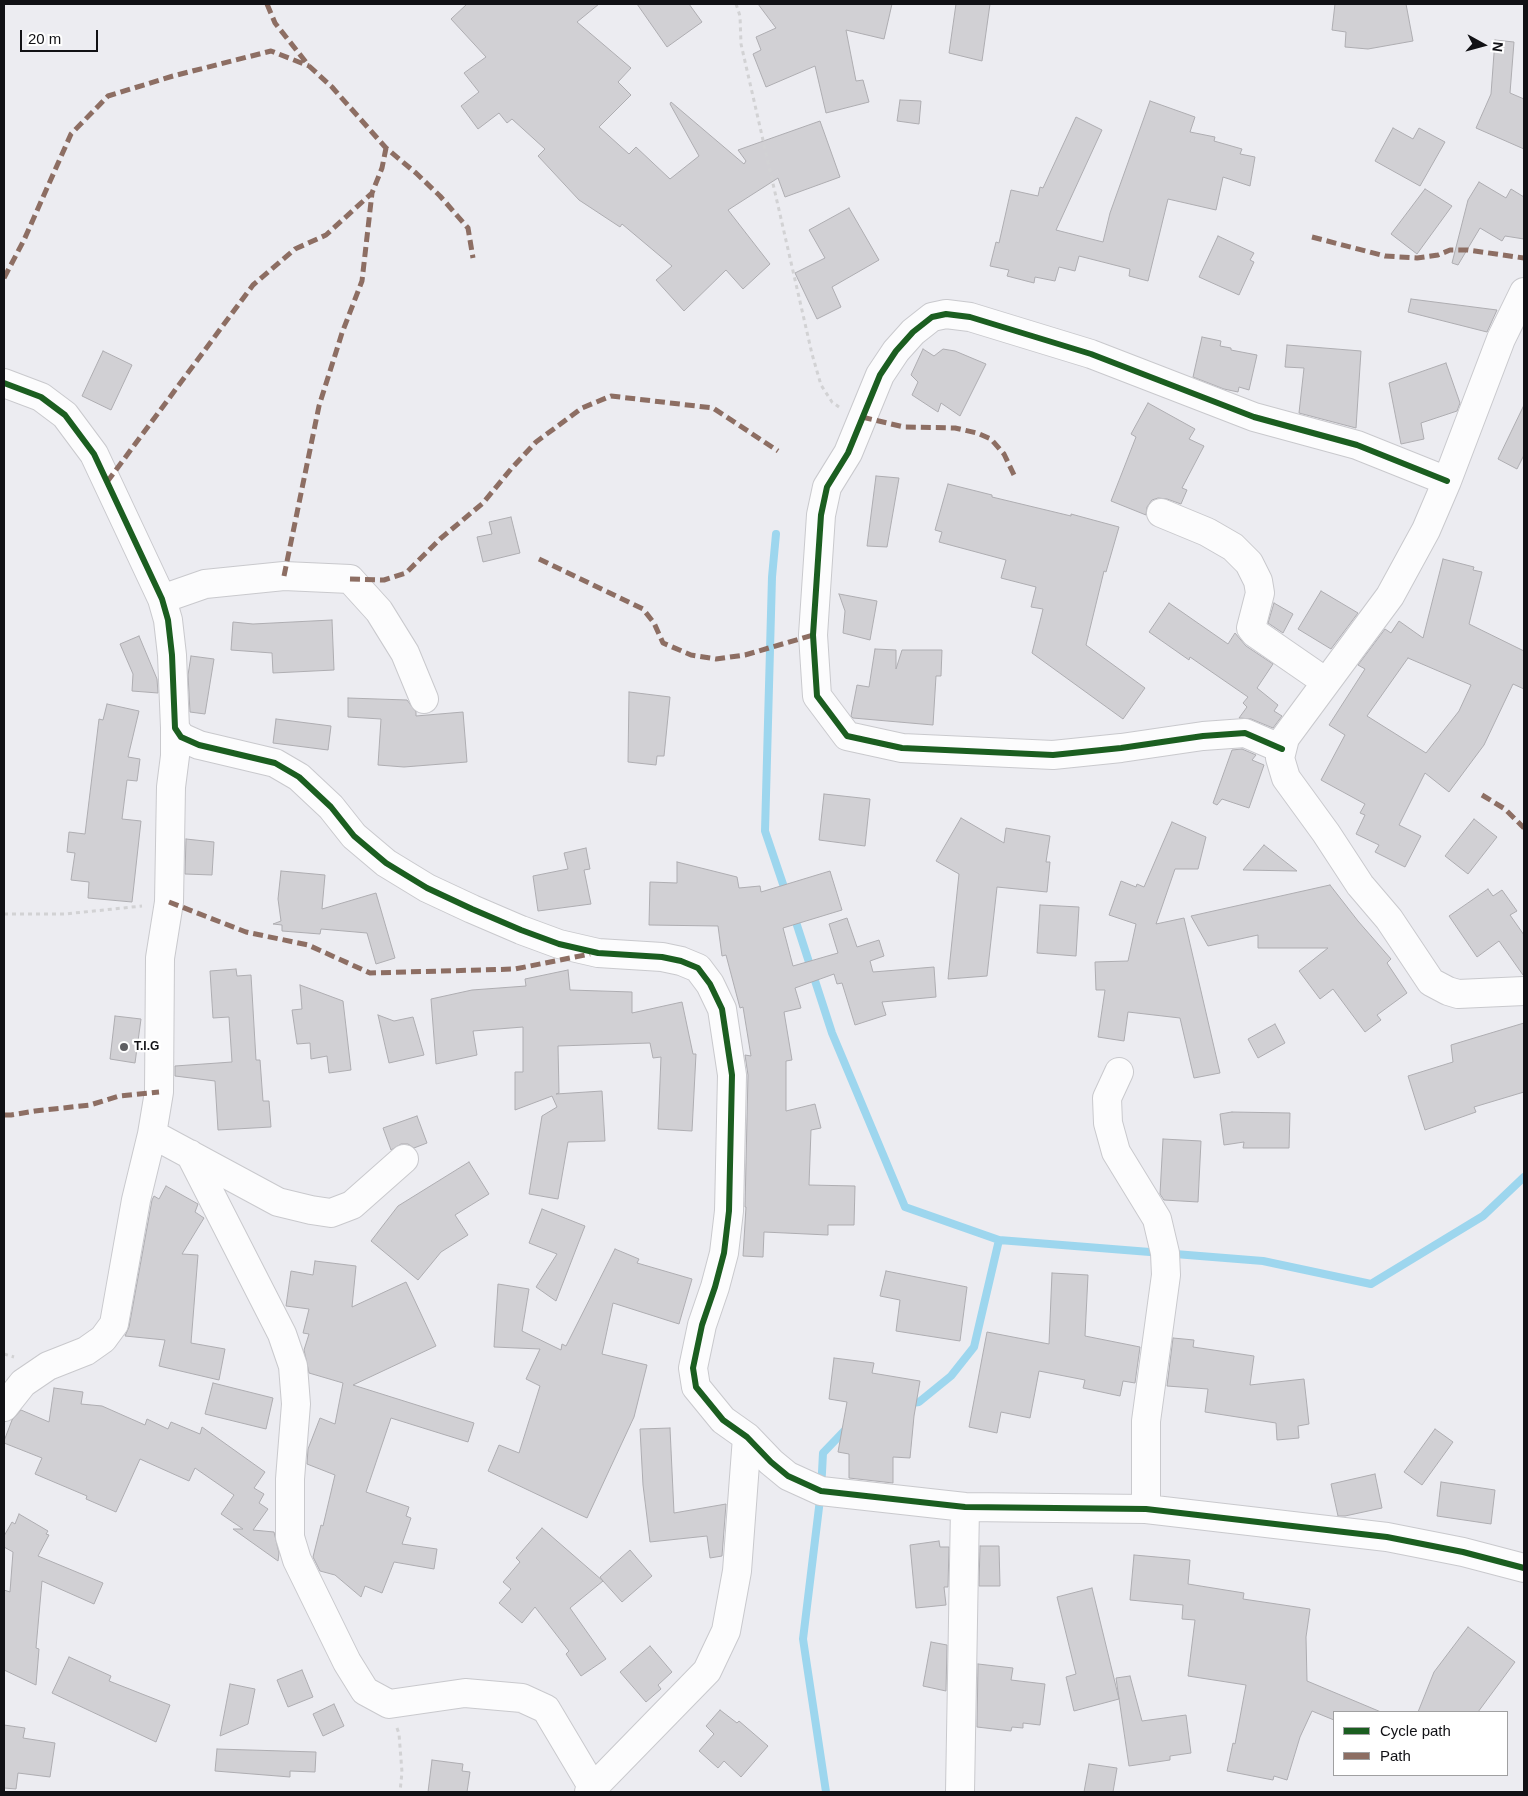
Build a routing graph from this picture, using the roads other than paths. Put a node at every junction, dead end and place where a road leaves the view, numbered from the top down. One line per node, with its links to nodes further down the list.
1 (1524, 292): 3 (street)
2 (4, 383): 5 (street)
3 (1447, 481): 6 (street); 9 (street)
4 (1162, 513): 6 (street)
5 (162, 599): 7 (street); 8 (street)
6 (1326, 682): 9 (street)
7 (424, 698)
8 (175, 728): 12 (street); 16 (street)
9 (1282, 749): 10 (street)
10 (1524, 991)
11 (1119, 1072): 18 (street)
12 (152, 1134): 13 (street); 15 (street)
13 (190, 1154): 14 (street); 20 (street)
14 (404, 1159)
15 (4, 1407)
16 (747, 1437): 17 (street); 20 (street)
17 (965, 1507): 18 (street); 21 (street)
18 (1146, 1509): 19 (street)
19 (1524, 1568)
20 (591, 1790)
21 (960, 1792)

